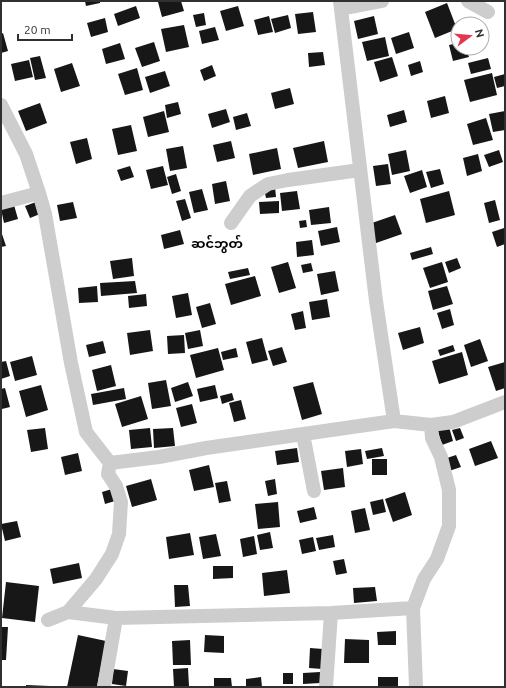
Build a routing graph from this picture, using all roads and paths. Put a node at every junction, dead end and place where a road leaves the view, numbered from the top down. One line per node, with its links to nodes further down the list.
1 (382, 1): 3 (street)
2 (468, 1): 4 (street)
3 (341, 5): 6 (street)
4 (488, 12)
5 (1, 104): 7 (street)
6 (360, 170): 9 (street); 11 (street)
7 (39, 193): 8 (street); 14 (street)
8 (1, 203)
9 (231, 223)
10 (505, 402): 12 (street)
11 (394, 421): 12 (street); 13 (street)
12 (431, 425): 16 (street)
13 (303, 434): 14 (street); 15 (street)
14 (110, 463): 17 (street)
15 (314, 491)
16 (413, 608): 18 (street); 23 (street)
17 (68, 612): 19 (street); 20 (street)
18 (331, 613): 19 (street); 22 (street)
19 (116, 618): 21 (street)
20 (48, 620)
21 (104, 687)
22 (326, 687)
23 (416, 687)

